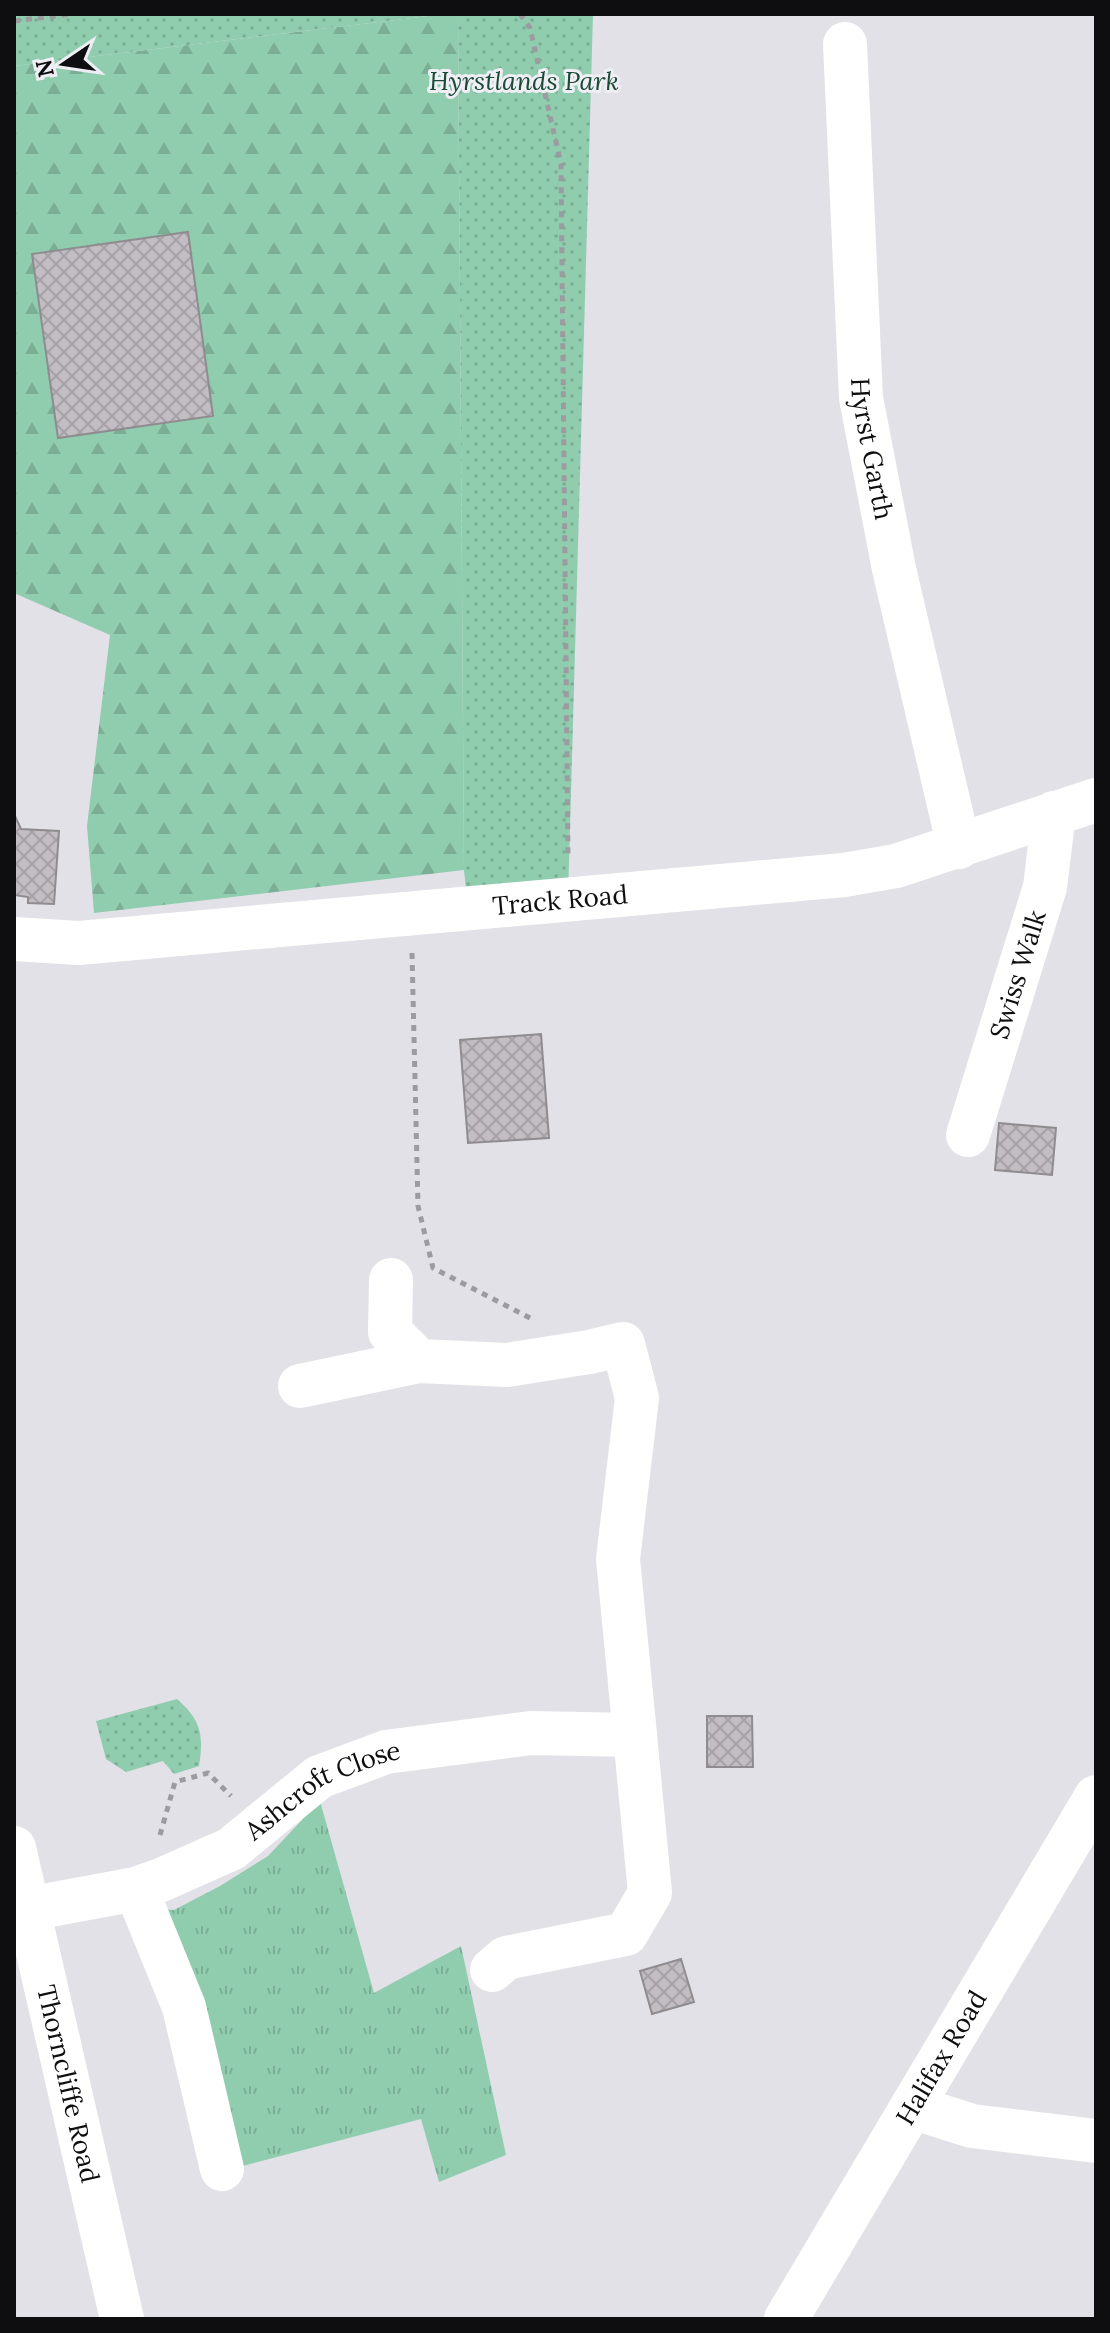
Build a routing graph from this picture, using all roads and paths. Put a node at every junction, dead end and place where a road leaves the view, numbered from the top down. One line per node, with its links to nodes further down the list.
1 (72, 14): 3 (path)
2 (520, 14): 8 (path)
3 (14, 21)
4 (845, 44): 7 (street, Hyrst Garth)
5 (1096, 800): 6 (street, Track Road)
6 (1054, 813): 7 (street, Track Road); 11 (street, Swiss Walk)
7 (959, 847): 8 (street, Track Road)
8 (568, 899): 9 (street, Track Road)
9 (412, 912): 10 (street, Track Road); 13 (path)
10 (14, 939)
11 (968, 1135)
12 (391, 1280): 14 (street)
13 (535, 1321)
14 (419, 1361): 15 (street); 16 (street)
15 (300, 1386)
16 (635, 1735): 18 (street, Ashcroft Close); 22 (street)
17 (1096, 1797): 23 (street, Halifax Road)
18 (258, 1825): 20 (street, Ashcroft Close); 20 (path)
19 (14, 1848): 21 (street, Thorncliffe Road)
20 (148, 1885): 21 (street, Ashcroft Close); 25 (street)
21 (28, 1909): 26 (street, Thorncliffe Road)
22 (492, 1970)
23 (912, 2107): 24 (street); 27 (street, Halifax Road)
24 (1096, 2141)
25 (222, 2169)
26 (122, 2319)
27 (786, 2319)

